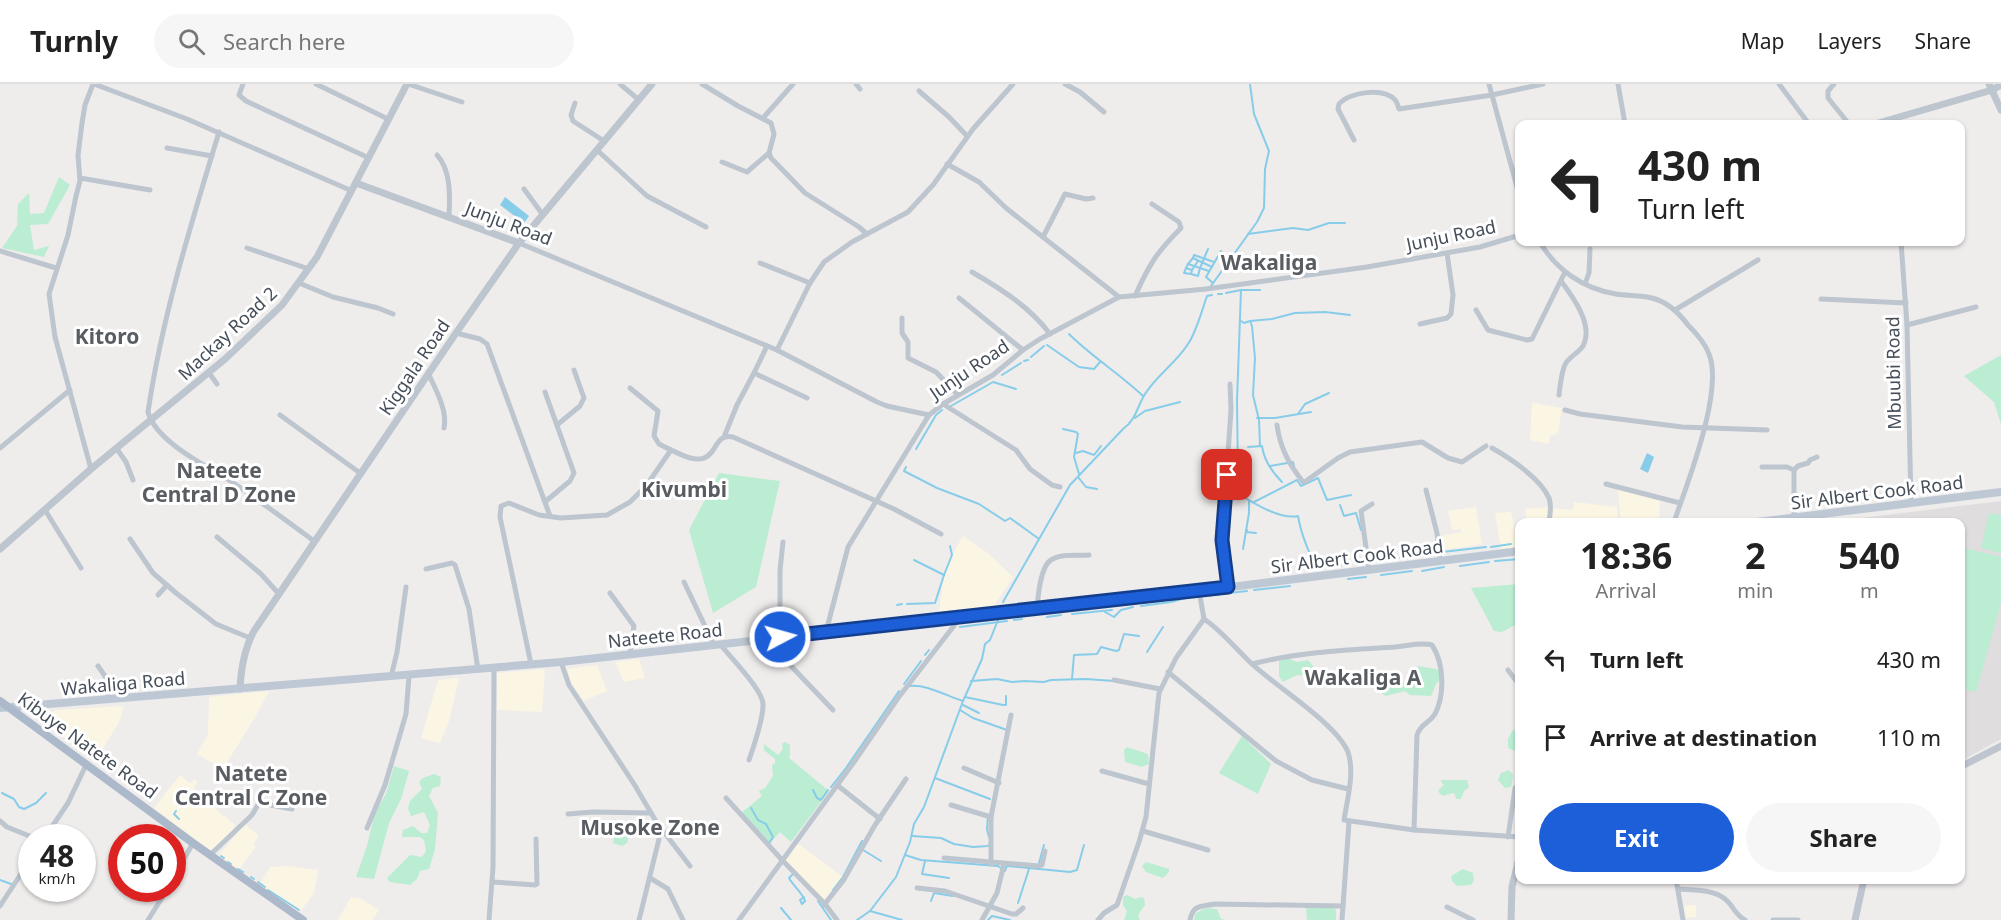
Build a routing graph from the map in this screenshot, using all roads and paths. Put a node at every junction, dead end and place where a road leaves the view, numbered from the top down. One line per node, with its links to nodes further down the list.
1 (94, 84): 33 (street); 45 (street)
2 (243, 84): 42 (street)
3 (316, 84): 28 (street)
4 (407, 84): 23 (street); 28 (street, Mackay Road 2)
5 (620, 84): 22 (street)
6 (652, 84): 22 (street, Kiggala Road)
7 (702, 84): 27 (street)
8 (792, 84): 27 (street)
9 (856, 84): 19 (street)
10 (1014, 84): 34 (street)
11 (1065, 84): 26 (street)
12 (1489, 84): 21 (street)
13 (1543, 84): 21 (street)
14 (1618, 84): 29 (street)
15 (1779, 84): 30 (street)
16 (1834, 84): 31 (street)
17 (2001, 85): 18 (street)
18 (1990, 87): 25 (street); 32 (street)
19 (860, 89)
20 (919, 91): 34 (street)
21 (1492, 95): 35 (street); 46 (street)
22 (639, 100): 36 (street, Kiggala Road)
23 (462, 102)
24 (575, 102): 36 (street)
25 (2001, 110)
26 (1104, 112)
27 (763, 118): 39 (street)
28 (388, 119): 42 (street, Mackay Road 2)
29 (1623, 120)
30 (1806, 120)
31 (1847, 120)
32 (1898, 120)
33 (219, 132): 41 (street); 50 (street)
34 (967, 136): 44 (street)
35 (1354, 140)
36 (604, 141): 38 (street, Kiggala Road)
37 (167, 148): 41 (street)
38 (597, 150): 53 (street, Kiggala Road); 55 (street)
39 (769, 153): 43 (street); 56 (street)
40 (437, 155): 54 (street)
41 (212, 156): 109 (street)
42 (369, 158): 47 (street, Mackay Road 2)
43 (722, 162)
44 (947, 164): 56 (street); 57 (street)
45 (80, 178): 49 (street); 68 (street)
46 (1515, 180)
47 (356, 183): 50 (street, Mackay Road 2); 54 (street, Junju Road)
48 (524, 189): 53 (street)
49 (150, 190)
50 (352, 191): 69 (street, Mackay Road 2)
51 (1093, 198): 57 (street)
52 (1152, 204): 76 (street)
53 (543, 215): 59 (street, Kiggala Road)
54 (449, 216): 59 (street, Junju Road)
55 (706, 227)
56 (867, 234): 73 (street)
57 (1043, 237): 77 (street)
58 (1515, 237): 65 (street, Junju Road)
59 (519, 243): 88 (street, Kiggala Road); 90 (street, Junju Road)
60 (1543, 246): 71 (street)
61 (1901, 246): 80 (street, Mbuubi Road)
62 (247, 248): 69 (street)
63 (1590, 249): 75 (street)
64 (0, 251): 68 (street)
65 (1447, 253): 76 (street, Junju Road); 86 (street)
66 (1758, 260): 83 (street)
67 (760, 263): 73 (street)
68 (56, 268): 100 (street)
69 (309, 269): 74 (street, Mackay Road 2)
70 (972, 272): 89 (street)
71 (1565, 272): 72 (street); 75 (street)
72 (1561, 281): 82 (street); 103 (street)
73 (810, 283): 91 (street)
74 (299, 284): 84 (street); 94 (street, Mackay Road 2)
75 (1586, 284): 83 (street)
76 (1135, 296): 77 (street, Junju Road)
77 (1119, 297): 89 (street, Junju Road)
78 (959, 298): 92 (street)
79 (1821, 299): 80 (street)
80 (1906, 303): 87 (street, Mbuubi Road)
81 (1976, 307): 87 (street)
82 (1476, 310)
83 (1675, 310): 113 (street)
84 (393, 314)
85 (902, 318): 102 (street)
86 (1420, 324)
87 (1908, 325): 132 (street, Mbuubi Road)
88 (456, 333): 96 (street, Kiggala Road); 129 (street)
89 (1050, 334): 92 (street, Junju Road)
90 (767, 346): 91 (street, Junju Road); 95 (street)
91 (777, 350): 107 (street, Junju Road)
92 (1023, 350): 102 (street, Junju Road)
93 (574, 370): 110 (street)
94 (208, 373): 97 (street); 109 (street, Mackay Road 2)
95 (754, 373): 104 (street); 115 (street)
96 (428, 374): 112 (street); 123 (street, Kiggala Road)
97 (217, 384)
98 (1230, 384): 155 (street)
99 (630, 388): 118 (street)
100 (70, 390): 116 (street); 121 (street)
101 (544, 392): 110 (street)
102 (958, 395): 105 (street, Junju Road)
103 (1559, 395)
104 (807, 398)
105 (943, 404): 107 (street, Junju Road); 126 (street)
106 (1565, 410): 113 (street)
107 (928, 415): 130 (street)
108 (280, 416): 123 (street)
109 (152, 421): 117 (street, Mackay Road 2); 143 (street)
110 (557, 424): 129 (street)
111 (1277, 425): 137 (street)
112 (444, 428)
113 (1704, 428): 114 (street); 131 (street)
114 (1767, 430)
115 (724, 437): 118 (street); 130 (street)
116 (0, 448)
117 (117, 448): 121 (street, Mackay Road 2); 124 (street)
118 (671, 450): 135 (street)
119 (1817, 457): 122 (street)
120 (1762, 467): 122 (street)
121 (91, 469): 134 (street, Mackay Road 2)
122 (1794, 470): 136 (street)
123 (360, 473): 143 (street, Kiggala Road)
124 (133, 480)
125 (1606, 484): 131 (street)
126 (1060, 487)
127 (1426, 490): 148 (street)
128 (2001, 492): 132 (main road, Sir Albert Cook Road)
129 (546, 501): 135 (street)
130 (876, 502): 140 (street); 163 (street)
131 (1680, 503): 138 (street)
132 (1911, 503): 136 (main road, Sir Albert Cook Road)
133 (1371, 504): 151 (street)
134 (45, 510): 145 (street, Mackay Road 2); 149 (street)
135 (550, 516): 169 (street)
136 (1794, 517): 139 (main road, Sir Albert Cook Road)
137 (1550, 518)
138 (1675, 518)
139 (1787, 518)
140 (941, 534)
141 (218, 537): 158 (street)
142 (130, 539): 153 (street)
143 (314, 541): 158 (street, Kiggala Road)
144 (783, 542): 165 (street)
145 (0, 549)
146 (1515, 552): 148 (main road, Sir Albert Cook Road)
147 (1089, 555): 160 (street)
148 (1440, 561): 151 (main road, Sir Albert Cook Road)
149 (81, 568)
150 (426, 569): 173 (street)
151 (1370, 570): 155 (main road, Sir Albert Cook Road)
152 (684, 582): 166 (street)
153 (167, 585): 159 (street); 164 (street)
154 (406, 587): 177 (street)
155 (1228, 587): 156 (main road, Sir Albert Cook Road)
156 (1199, 591): 160 (main road, Nateete Road); 162 (street)
157 (610, 593): 167 (street)
158 (279, 594): 164 (street, Kiggala Road)
159 (158, 595)
160 (1038, 609): 161 (main road, Nateete Road)
161 (961, 617): 163 (main road, Nateete Road); 196 (street)
162 (1204, 619): 170 (street); 175 (street)
163 (826, 632): 165 (main road, Nateete Road)
164 (250, 638): 180 (street, Kiggala Road)
165 (776, 638): 166 (main road, Nateete Road); 185 (street)
166 (717, 644): 167 (main road, Nateete Road); 188 (street)
167 (630, 654): 168 (main road, Nateete Road)
168 (561, 662): 169 (main road, Nateete Road); 202 (street)
169 (531, 664): 172 (main road, Nateete Road)
170 (1252, 664): 198 (street); 211 (street)
171 (98, 666): 182 (street)
172 (494, 668): 173 (main road, Nateete Road); 230 (street)
173 (478, 670): 176 (main road, Nateete Road)
174 (1508, 670): 178 (street)
175 (1168, 672): 181 (street); 198 (street)
176 (409, 676): 177 (main road, Nateete Road); 210 (street)
177 (391, 677): 180 (main road, Nateete Road)
178 (1515, 679)
179 (1114, 680): 181 (street)
180 (240, 689): 182 (main road, Wakaliga Road)
181 (1160, 689): 195 (street)
182 (108, 698): 184 (main road, Wakaliga Road)
183 (0, 701): 184 (main road, Kibuye Natete Road)
184 (4, 708): 189 (main road, Kibuye Natete Road)
185 (833, 710)
186 (1011, 715): 194 (street)
187 (2001, 746): 190 (street)
188 (749, 760)
189 (87, 764): 209 (street); 217 (main road, Kibuye Natete Road)
190 (1965, 764)
191 (964, 768): 194 (street)
192 (1102, 771): 195 (street)
193 (906, 779): 205 (street)
194 (999, 783): 204 (street)
195 (1149, 784): 212 (street)
196 (837, 785): 205 (street); 223 (street)
197 (1515, 788): 214 (street)
198 (1348, 789): 207 (street)
199 (726, 798): 223 (street)
200 (951, 805): 204 (street)
201 (292, 809): 221 (street)
202 (651, 813): 203 (street); 208 (street)
203 (568, 814)
204 (992, 816): 224 (street)
205 (880, 819): 236 (street)
206 (0, 821): 213 (street)
207 (1349, 822): 211 (street); 238 (street)
208 (657, 823): 226 (street); 229 (street)
209 (54, 824)
210 (368, 828)
211 (1414, 830): 214 (street)
212 (1143, 831): 218 (street); 251 (street)
213 (18, 832)
214 (1508, 837): 215 (street)
215 (1515, 837)
216 (536, 839): 230 (street)
217 (193, 843): 220 (street); 221 (main road, Kibuye Natete Road)
218 (1208, 850)
219 (1045, 851): 225 (street)
220 (186, 855)
221 (210, 855): 242 (main road, Kibuye Natete Road)
222 (944, 858): 224 (street)
223 (782, 860): 236 (street); 248 (street)
224 (991, 864): 225 (street)
225 (1004, 864): 240 (street)
226 (690, 866)
227 (1515, 875): 255 (street)
228 (18, 878): 237 (street)
229 (650, 878): 246 (street); 247 (street)
230 (493, 882): 245 (street)
231 (1677, 884): 234 (street)
232 (1863, 884): 260 (street)
233 (917, 888): 240 (street)
234 (1678, 889): 256 (street); 257 (street)
235 (159, 902): 243 (street)
236 (824, 905): 249 (street)
237 (0, 906)
238 (1343, 906): 252 (street); 253 (street)
239 (1447, 907): 254 (street)
240 (990, 908): 241 (street); 250 (street)
241 (1023, 908)
242 (292, 917): 244 (main road, Kibuye Natete Road)
243 (148, 920)
244 (303, 920)
245 (489, 920)
246 (639, 920)
247 (683, 920)
248 (739, 920)
249 (837, 920)
250 (982, 920)
251 (1098, 920)
252 (1190, 920)
253 (1342, 920)
254 (1473, 920)
255 (1511, 920)
256 (1683, 920)
257 (1745, 920)
258 (1773, 920): 259 (street)
259 (1798, 920)
260 (1855, 920)

